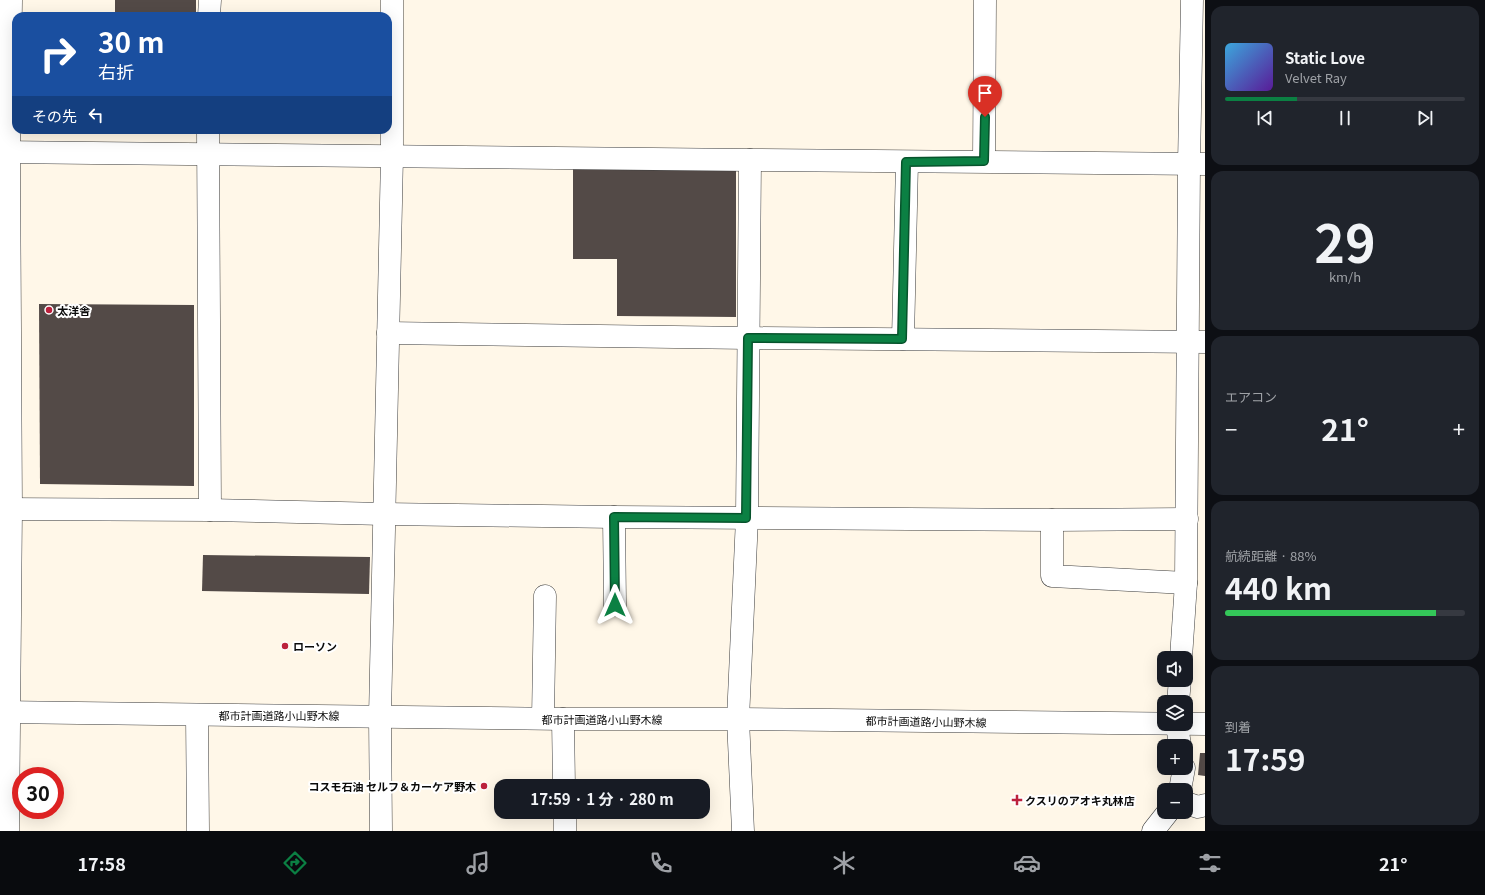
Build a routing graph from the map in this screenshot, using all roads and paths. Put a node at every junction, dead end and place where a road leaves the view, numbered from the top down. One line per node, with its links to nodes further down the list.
1 (11, 0): 8 (street)
2 (210, 0): 6 (street)
3 (392, 0): 10 (street)
4 (985, 0): 12 (street)
5 (1192, 0): 14 (street)
6 (209, 12)
7 (208, 134): 9 (street)
8 (5, 152): 9 (street); 19 (street)
9 (208, 155): 10 (street); 20 (street)
10 (392, 156): 11 (street); 15 (street)
11 (750, 160): 13 (street); 16 (street)
12 (984, 161): 13 (street); 14 (street)
13 (906, 162): 17 (street)
14 (1197, 164): 18 (street)
15 (388, 333): 16 (street); 21 (street)
16 (748, 338): 17 (street); 23 (street)
17 (902, 339): 18 (street)
18 (1196, 342): 24 (street)
19 (5, 509): 20 (street); 30 (street)
20 (210, 510): 21 (street)
21 (384, 514): 22 (street); 32 (street)
22 (614, 517): 23 (street); 28 (street)
23 (746, 518): 25 (street); 34 (street)
24 (1187, 519): 25 (street); 26 (street)
25 (1052, 520): 26 (street)
26 (1186, 583): 29 (street)
27 (545, 596): 33 (street)
28 (615, 605)
29 (1181, 651)
30 (4, 712): 31 (street, 都市計画道路小山野木線); 43 (street)
31 (197, 715): 32 (street, 都市計画道路小山野木線); 44 (street)
32 (380, 716): 33 (street, 都市計画道路小山野木線); 45 (street)
33 (553, 719): 34 (street, 都市計画道路小山野木線); 38 (street)
34 (738, 719): 35 (street, 都市計画道路小山野木線); 47 (street)
35 (1157, 724)
36 (1193, 724): 37 (street, 都市計画道路小山野木線)
37 (1205, 724)
38 (563, 779)
39 (1193, 805): 40 (street)
40 (1205, 806)
41 (565, 819): 46 (street)
42 (1162, 819): 48 (street)
43 (8, 831)
44 (198, 831)
45 (382, 831)
46 (565, 831)
47 (743, 831)
48 (1153, 831)

